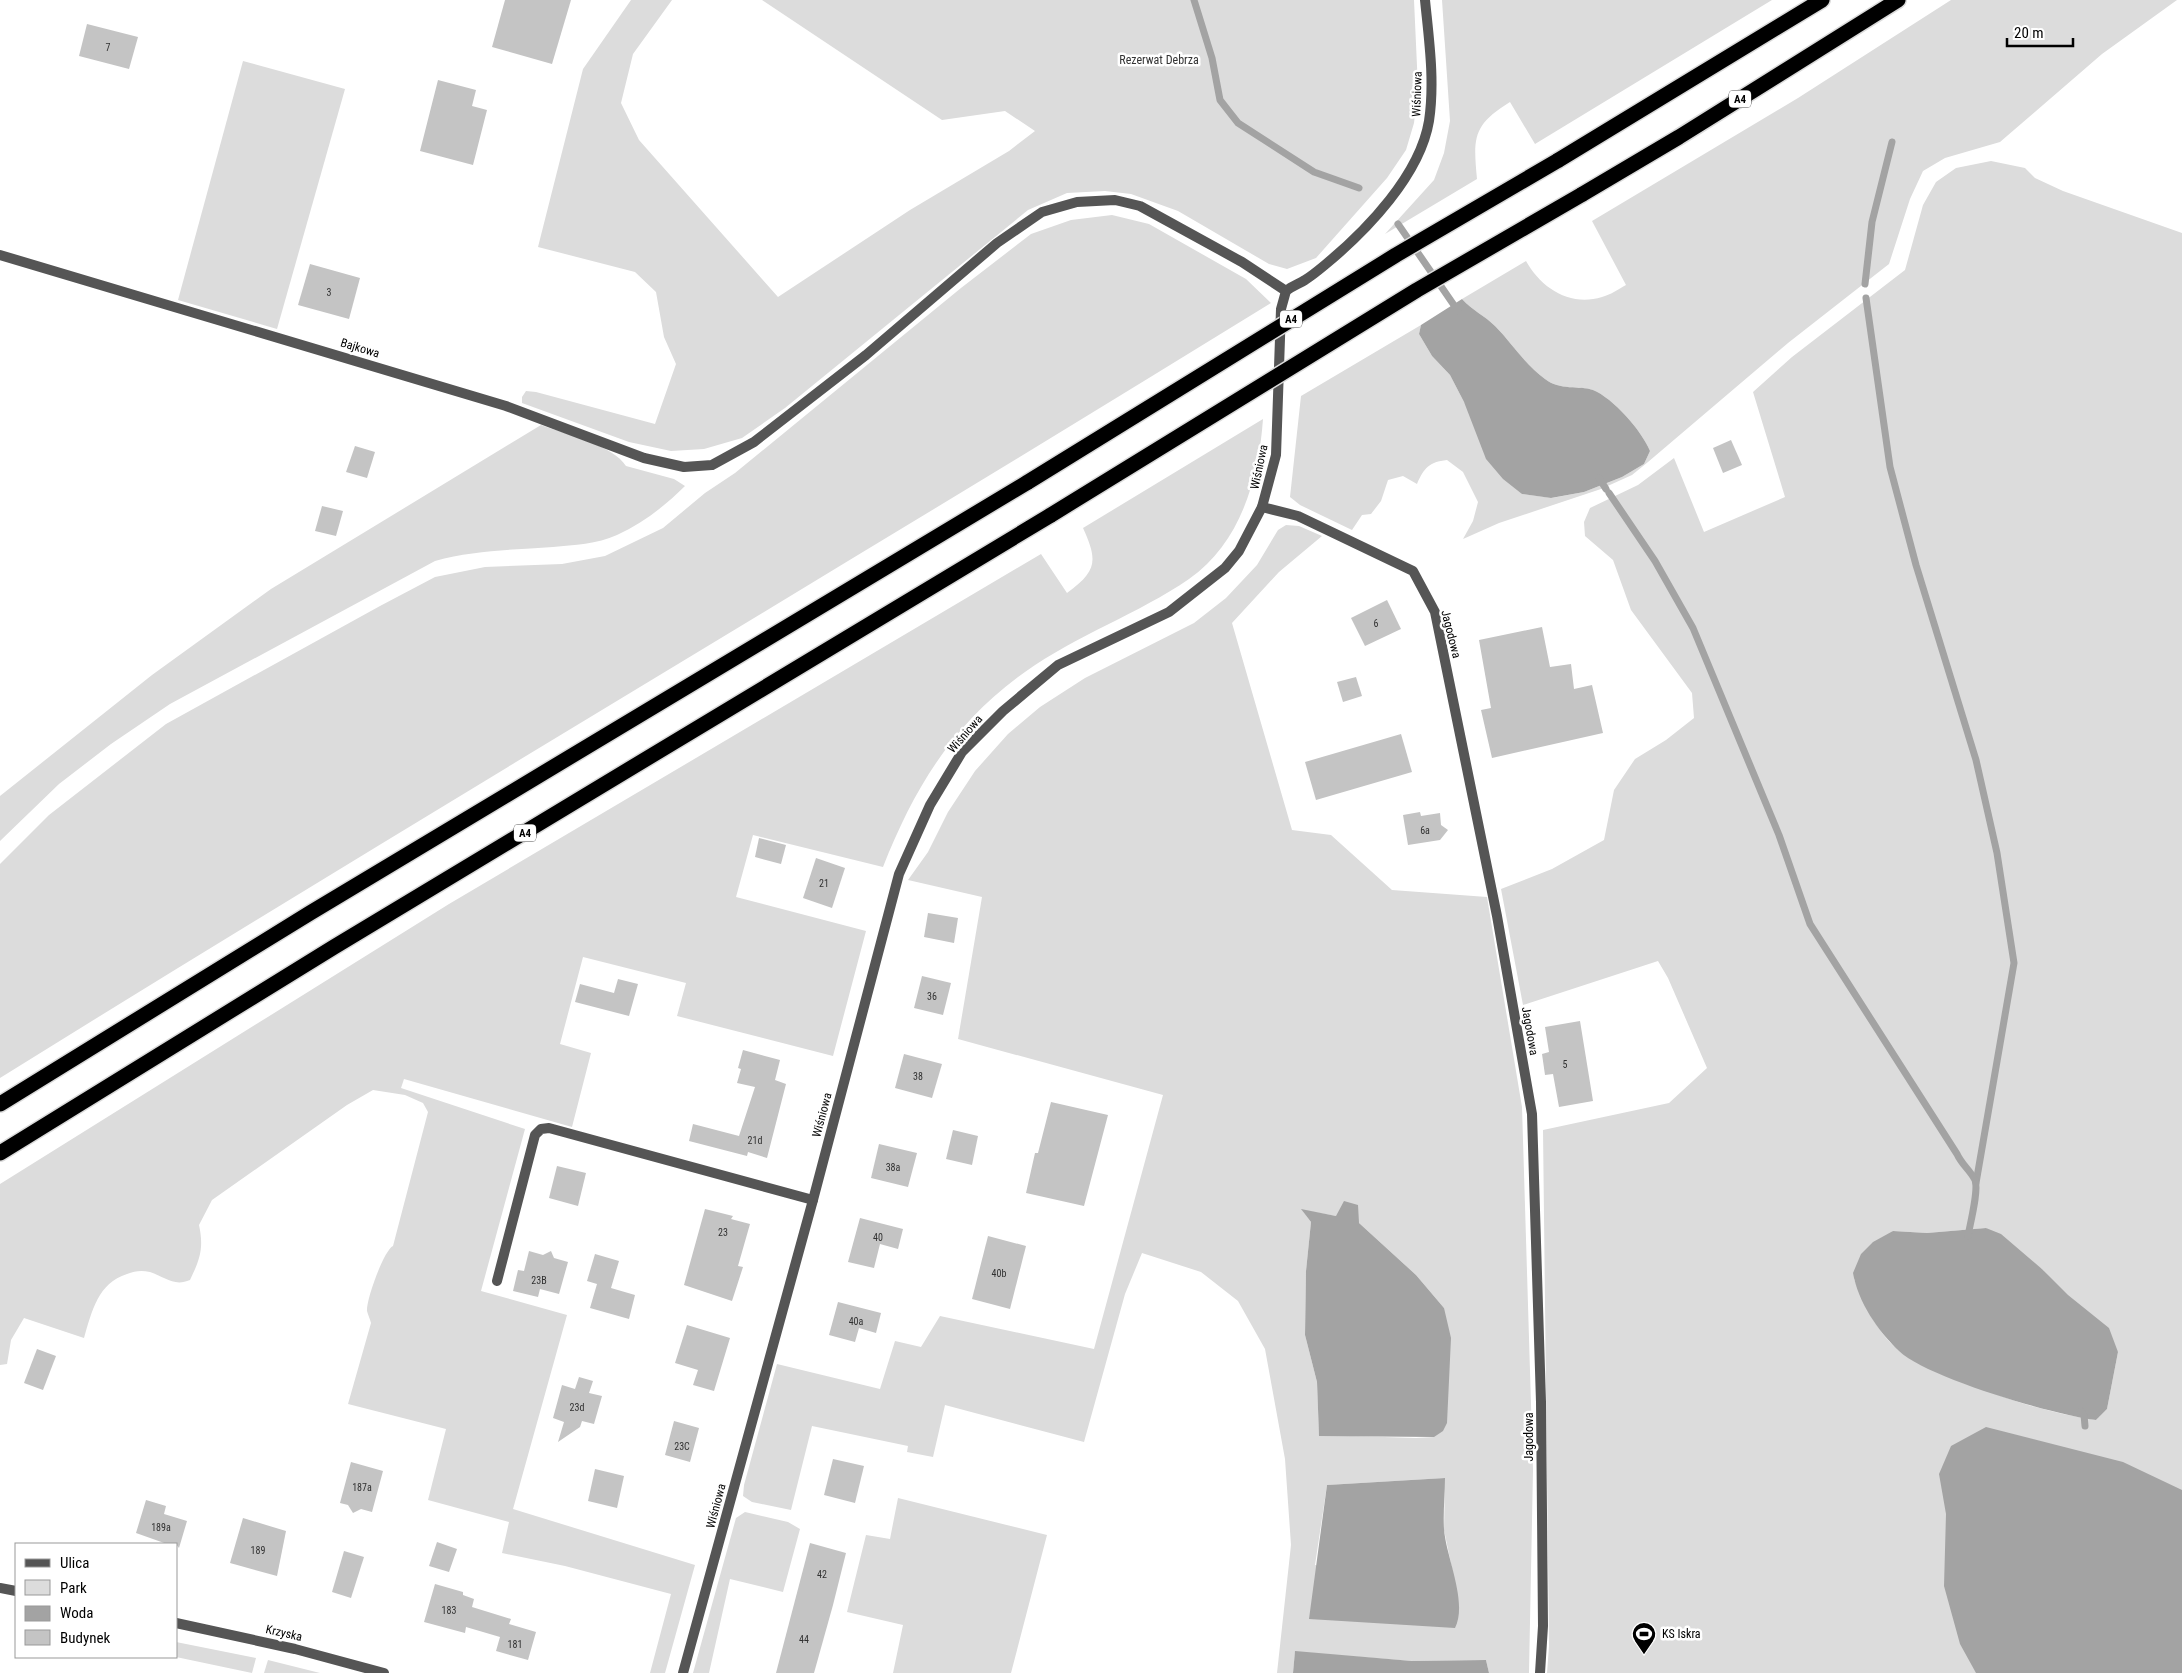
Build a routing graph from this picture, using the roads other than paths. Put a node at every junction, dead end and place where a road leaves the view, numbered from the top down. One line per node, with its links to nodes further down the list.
1 (1426, 0): 5 (street, Wiśniowa)
2 (1822, 0): 7 (highway, A4, bridge)
3 (1898, 0): 8 (highway, A4, bridge)
4 (0, 255): 5 (street, Bajkowa)
5 (1286, 291): 6 (street, Wiśniowa)
6 (1262, 507): 9 (street, Wiśniowa); 16 (street, Jagodowa)
7 (0, 1104)
8 (0, 1152)
9 (813, 1200): 10 (street); 15 (street, Wiśniowa)
10 (497, 1281)
11 (0, 1588): 12 (street)
12 (15, 1591)
13 (178, 1623): 14 (street, Krzyska)
14 (384, 1673)
15 (683, 1673)
16 (1540, 1673)

